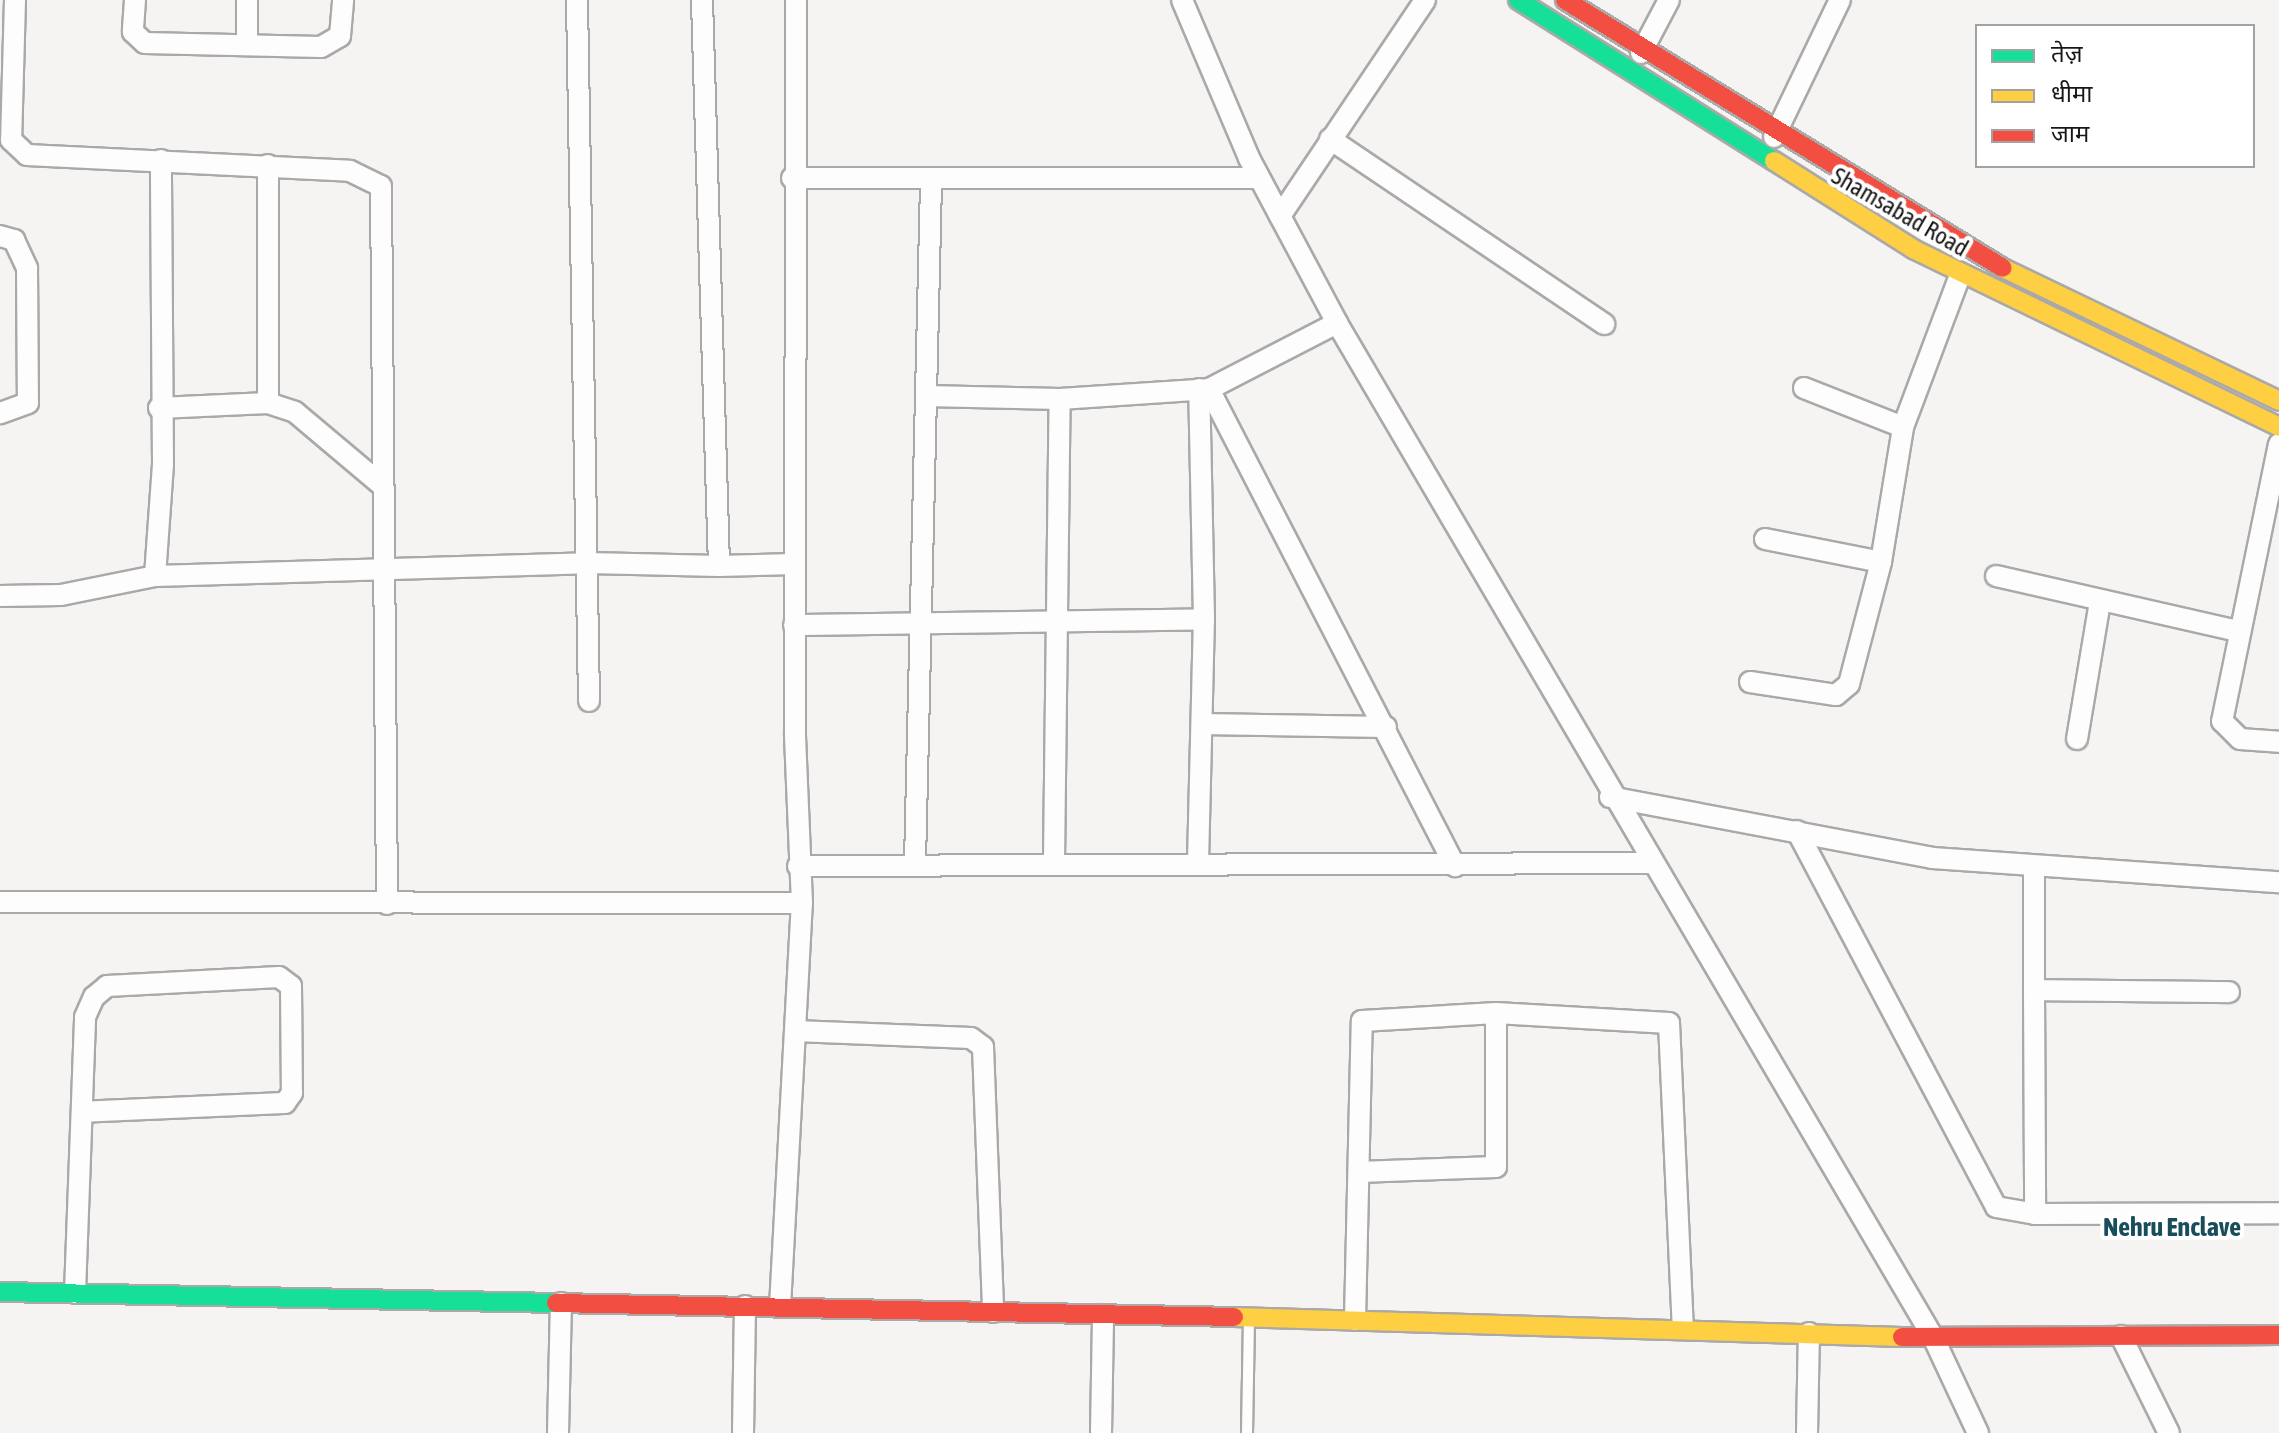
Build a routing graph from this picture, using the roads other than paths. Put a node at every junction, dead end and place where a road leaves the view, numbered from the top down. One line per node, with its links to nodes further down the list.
1 (15, 0): 18 (street)
2 (135, 0): 14 (street)
3 (247, 0): 14 (street)
4 (343, 0): 14 (street)
5 (577, 0): 42 (street)
6 (702, 0): 44 (street)
7 (796, 0): 20 (street)
8 (1182, 0): 21 (street)
9 (1425, 0): 17 (street)
10 (1518, 0): 25 (street, Shamsabad Road)
11 (1565, 0): 15 (street, Shamsabad Road)
12 (1669, 0): 15 (street)
13 (1840, 0): 16 (street)
14 (247, 44)
15 (1641, 53): 16 (street, Shamsabad Road)
16 (1774, 137): 32 (street, Shamsabad Road)
17 (1330, 139): 23 (street); 27 (street)
18 (161, 160): 19 (street); 34 (street)
19 (268, 165): 33 (street); 39 (street)
20 (792, 178): 22 (street); 43 (street)
21 (1259, 178): 22 (street); 23 (street)
22 (931, 183): 30 (street)
23 (1280, 216): 26 (street)
24 (0, 236): 35 (street)
25 (1960, 275): 36 (street); 37 (street, Shamsabad Road)
26 (1337, 323): 29 (street); 61 (street)
27 (1604, 324)
28 (1804, 388): 36 (street)
29 (1204, 389): 31 (street); 51 (street); 58 (street)
30 (926, 396): 31 (street); 50 (street)
31 (1060, 399): 52 (street)
32 (2279, 401)
33 (268, 403): 34 (street); 39 (street)
34 (159, 408): 46 (street)
35 (0, 413)
36 (1903, 427): 41 (street)
37 (2279, 427)
38 (2279, 444): 54 (street)
39 (383, 486): 45 (street)
40 (1765, 539): 41 (street)
41 (1881, 562): 55 (street)
42 (587, 563): 44 (street); 45 (street); 56 (street)
43 (794, 564): 44 (street); 53 (street)
44 (719, 566)
45 (381, 572): 46 (street); 73 (street)
46 (155, 576): 48 (street)
47 (1996, 576): 49 (street)
48 (0, 596)
49 (2100, 601): 54 (street); 59 (street)
50 (922, 619): 52 (street); 53 (street); 64 (street)
51 (1204, 619): 52 (street); 57 (street)
52 (1059, 621): 63 (street)
53 (794, 625): 67 (street)
54 (2238, 631): 60 (street)
55 (1750, 682)
56 (589, 701)
57 (1202, 724): 58 (street); 65 (street)
58 (1386, 727): 68 (street)
59 (2077, 739)
60 (2279, 742)
61 (1610, 797): 62 (street); 66 (street)
62 (1797, 831): 69 (street); 81 (street)
63 (1054, 860): 64 (street); 65 (street)
64 (915, 862): 67 (street)
65 (1198, 862): 68 (street)
66 (1651, 863): 68 (street); 95 (street)
67 (798, 866): 72 (street)
68 (1455, 866)
69 (2034, 866): 70 (street); 74 (street)
70 (2279, 882)
71 (0, 902): 73 (street)
72 (802, 903): 73 (street); 77 (street)
73 (387, 904)
74 (2034, 990): 75 (street); 81 (street)
75 (2229, 992)
76 (1496, 1013): 79 (street); 79 (street); 91 (street)
77 (795, 1031): 86 (street); 87 (street)
78 (82, 1112): 78 (street); 83 (street)
79 (1359, 1172): 90 (street)
80 (2279, 1213): 81 (street)
81 (2035, 1214)
82 (0, 1292): 83 (street)
83 (75, 1293): 84 (street)
84 (561, 1303): 85 (street); 96 (street)
85 (745, 1306): 86 (street); 97 (street)
86 (780, 1307): 87 (street)
87 (993, 1312): 88 (street)
88 (1103, 1315): 89 (street); 98 (street)
89 (1249, 1318): 90 (street); 99 (lane)
90 (1355, 1320): 91 (street)
91 (1683, 1326): 92 (street)
92 (1809, 1333): 95 (street); 100 (street)
93 (2279, 1335): 94 (street)
94 (2121, 1336): 95 (street); 102 (street)
95 (1934, 1339): 101 (street)
96 (558, 1433)
97 (743, 1433)
98 (1101, 1433)
99 (1247, 1433)
100 (1807, 1433)
101 (1978, 1433)
102 (2169, 1433)

